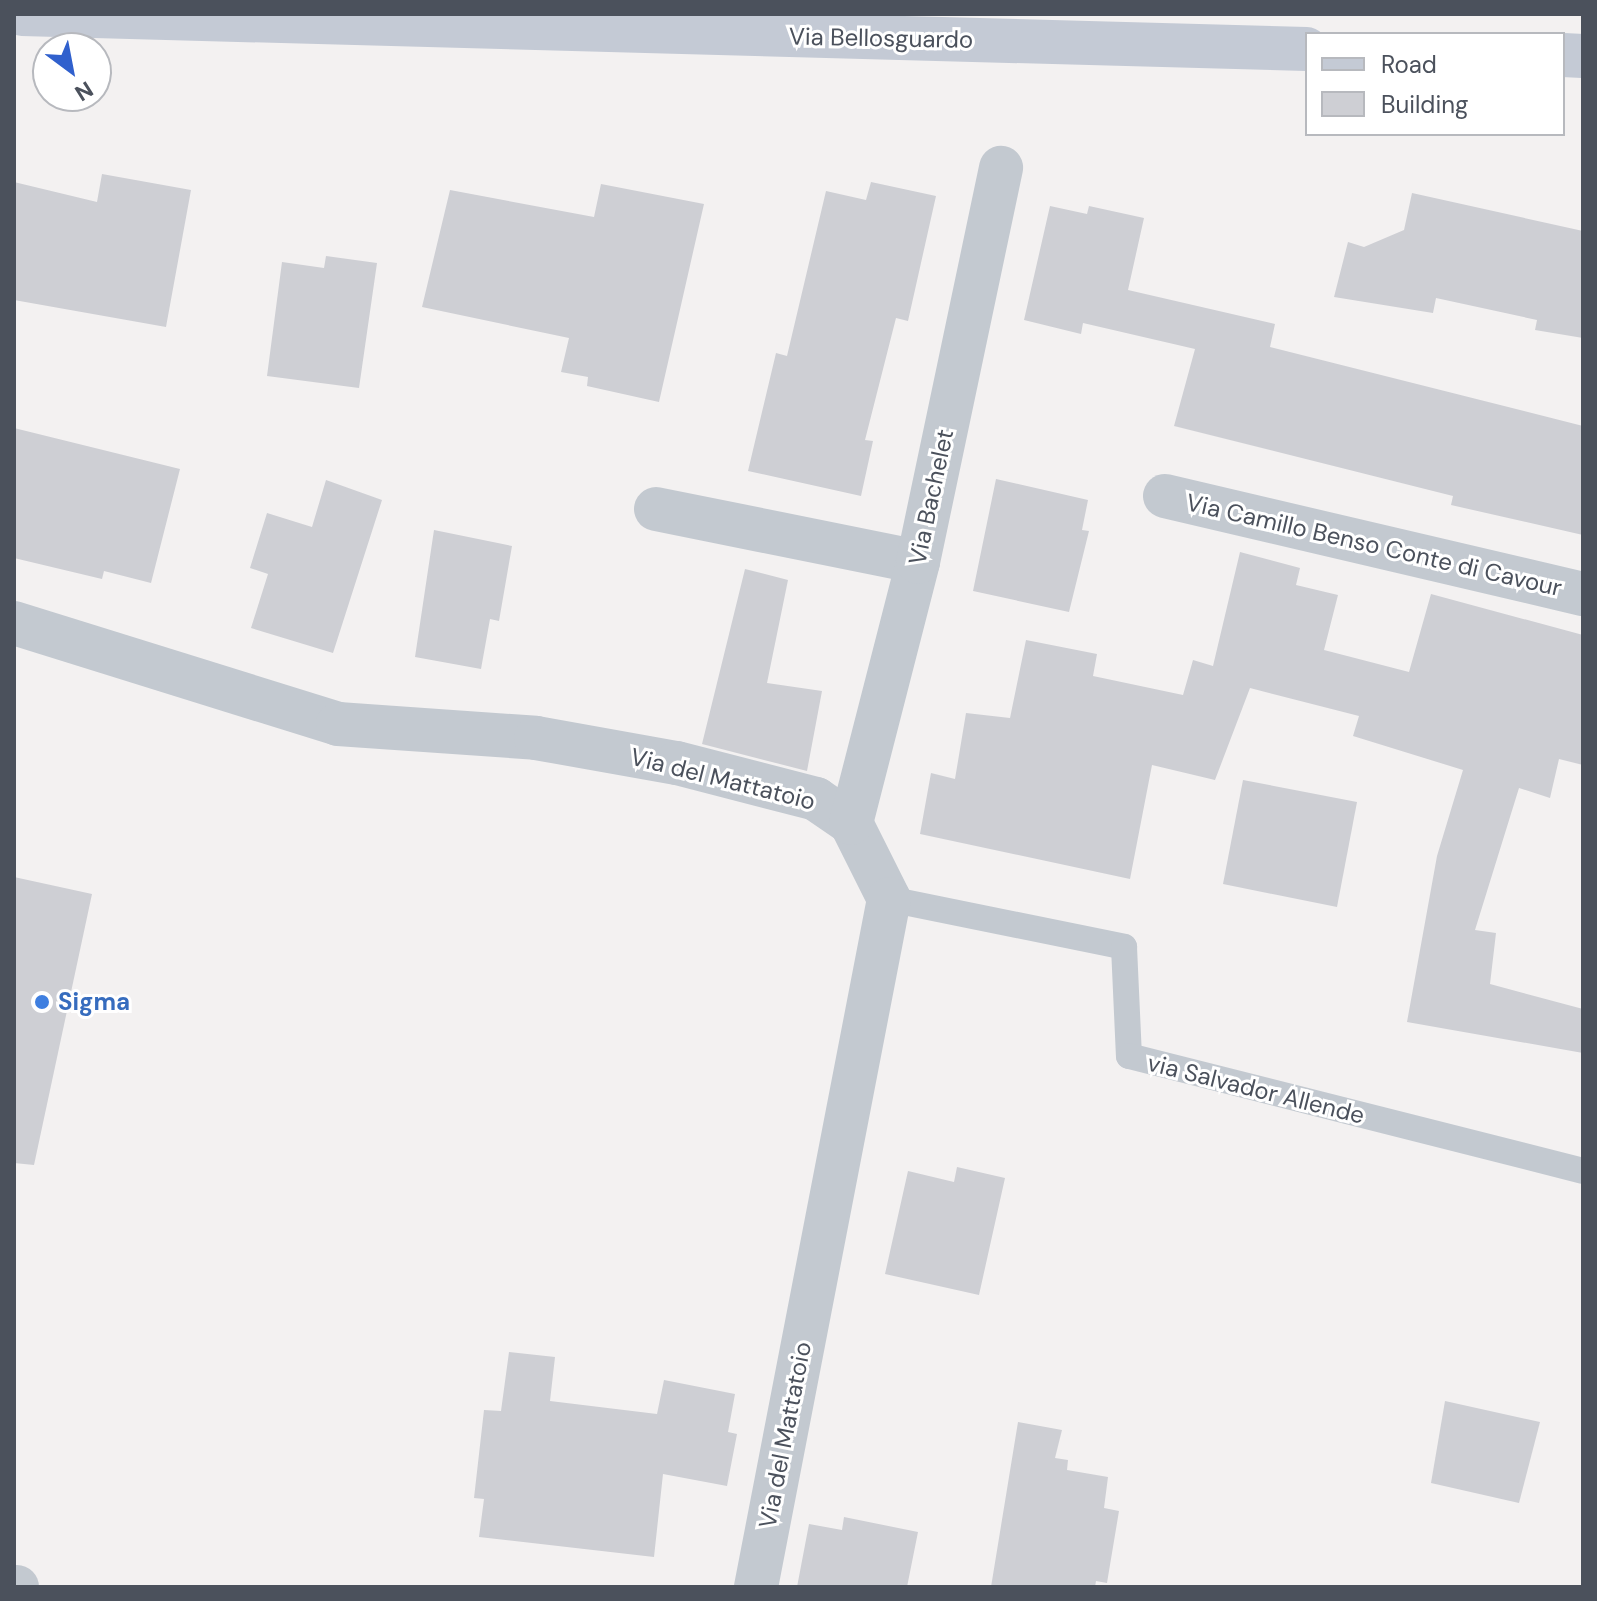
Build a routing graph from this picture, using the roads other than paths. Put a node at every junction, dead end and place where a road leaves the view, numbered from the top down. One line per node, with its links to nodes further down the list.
1 (22, 14): 2 (main road, Via Bellosguardo)
2 (1305, 49)
3 (1001, 168): 6 (street, Via Bachelet)
4 (1165, 496): 7 (street, Via Camillo Benso Conte di Cavour)
5 (656, 509): 6 (street)
6 (918, 562): 9 (street, Via Bachelet)
7 (1583, 594)
8 (14, 623): 9 (street, Via del Mattatoio)
9 (851, 823): 10 (street, Via del Mattatoio)
10 (889, 899): 11 (lane, via Salvador Allende); 12 (street, Via del Mattatoio)
11 (1583, 1171)
12 (756, 1587)

